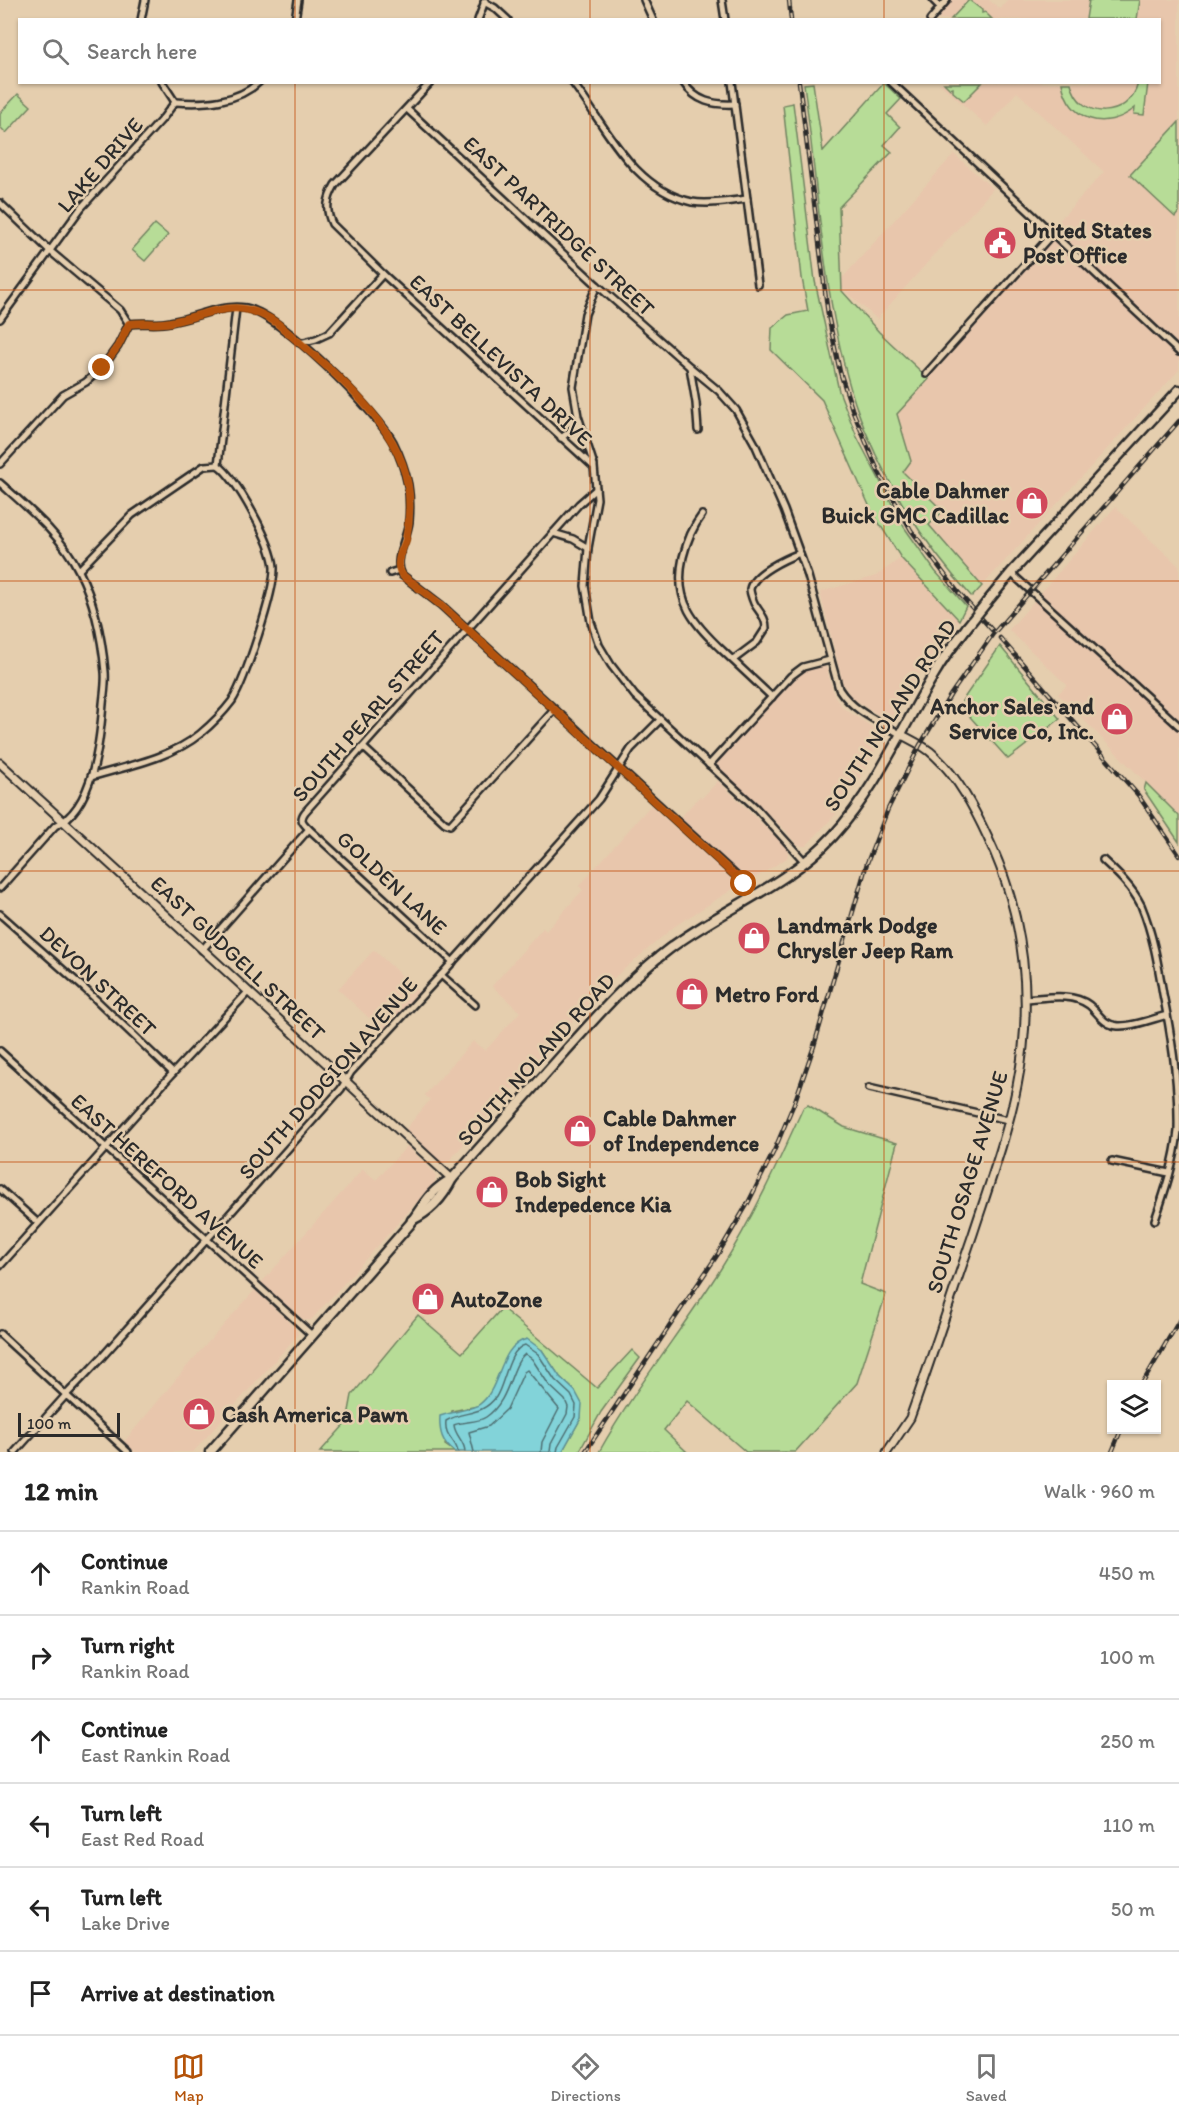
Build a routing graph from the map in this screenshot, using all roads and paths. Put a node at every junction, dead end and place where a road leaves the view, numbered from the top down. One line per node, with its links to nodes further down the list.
1 (145, 0): 9 (street)
2 (297, 0): 10 (street)
3 (644, 0): 13 (street)
4 (722, 0): 14 (street)
5 (933, 0): 8 (street)
6 (947, 0): 8 (street)
7 (485, 1): 11 (street); 12 (street)
8 (940, 7): 15 (street)
9 (141, 18)
10 (295, 18)
11 (479, 18)
12 (506, 18)
13 (652, 18)
14 (724, 18)
15 (932, 18)
16 (163, 84): 23 (street)
17 (257, 84): 23 (street)
18 (429, 84): 25 (street)
19 (573, 84): 26 (street)
20 (684, 84): 24 (street)
21 (732, 84): 24 (street)
22 (893, 84): 28 (street)
23 (175, 102): 29 (street, LAKE DRIVE)
24 (735, 104): 26 (street)
25 (407, 109): 30 (street, EAST BELLEVISTA DRIVE); 31 (street, EAST PARTRIDGE STREET)
26 (747, 199): 32 (street)
27 (0, 203): 29 (street)
28 (1053, 232): 37 (street); 39 (street)
29 (50, 251): 34 (street, LAKE DRIVE); 35 (street)
30 (384, 274): 36 (street); 43 (street, EAST BELLEVISTA DRIVE)
31 (597, 285): 38 (street, EAST PARTRIDGE STREET); 41 (street)
32 (758, 285)
33 (236, 308): 35 (street); 36 (street); 45 (street)
34 (0, 320)
35 (129, 324): 44 (street)
36 (300, 343): 54 (street)
37 (1179, 352)
38 (690, 368): 42 (street); 52 (street, EAST PARTRIDGE STREET)
39 (926, 374)
40 (1179, 390): 56 (main road, SOUTH NOLAND ROAD)
41 (580, 424): 43 (street); 46 (street)
42 (698, 430)
43 (561, 438): 46 (street, EAST BELLEVISTA DRIVE)
44 (0, 464)
45 (218, 465): 53 (street); 69 (street)
46 (594, 466): 48 (street, EAST BELLEVISTA DRIVE)
47 (0, 483): 53 (street)
48 (596, 489): 50 (street, SOUTH PEARL STREET); 51 (street, EAST BELLEVISTA DRIVE)
49 (702, 515): 58 (street)
50 (553, 533): 51 (street); 57 (street, SOUTH PEARL STREET)
51 (588, 548): 62 (street, EAST BELLEVISTA DRIVE)
52 (801, 553): 58 (street); 59 (street, EAST PARTRIDGE STREET)
53 (79, 570): 69 (street)
54 (399, 570): 55 (street); 57 (street)
55 (390, 573)
56 (1011, 573): 63 (street); 64 (main road, SOUTH NOLAND ROAD, bridge)
57 (466, 629): 61 (street); 65 (street, SOUTH PEARL STREET)
58 (733, 660): 60 (street)
59 (830, 660): 60 (street); 64 (street, EAST PARTRIDGE STREET)
60 (772, 697): 67 (street)
61 (554, 710): 65 (street); 68 (street)
62 (660, 720): 67 (street, EAST BELLEVISTA DRIVE); 68 (street, SOUTH DODGION AVENUE)
63 (1179, 726)
64 (900, 734): 73 (main road, SOUTH NOLAND ROAD); 81 (street, SOUTH OSAGE AVENUE)
65 (363, 747): 71 (street, SOUTH PEARL STREET)
66 (0, 763): 70 (street, EAST GUDGELL STREET)
67 (709, 765): 73 (street, EAST BELLEVISTA DRIVE)
68 (619, 770): 75 (street); 78 (street, SOUTH DODGION AVENUE)
69 (91, 777): 70 (street)
70 (64, 822): 74 (street); 77 (street, EAST GUDGELL STREET)
71 (309, 829): 77 (street, SOUTH PEARL STREET); 78 (street, GOLDEN LANE)
72 (1103, 860): 83 (street)
73 (805, 862): 75 (main road, SOUTH NOLAND ROAD)
74 (0, 888)
75 (753, 897): 92 (main road, SOUTH NOLAND ROAD)
76 (0, 914): 85 (street, DEVON STREET)
77 (202, 950): 80 (street, EAST GUDGELL STREET)
78 (453, 962): 79 (street, SOUTH DODGION AVENUE)
79 (441, 975): 82 (street); 86 (street, SOUTH DODGION AVENUE)
80 (248, 992): 85 (street); 86 (street, EAST GUDGELL STREET)
81 (1025, 999): 83 (street); 88 (street, SOUTH OSAGE AVENUE)
82 (475, 1005)
83 (1167, 1015): 91 (street)
84 (0, 1051): 89 (street, EAST HEREFORD AVENUE)
85 (173, 1073): 89 (street)
86 (345, 1082): 92 (street, EAST GUDGELL STREET); 96 (street, SOUTH DODGION AVENUE)
87 (869, 1088): 88 (street)
88 (1008, 1120): 104 (street, SOUTH OSAGE AVENUE)
89 (106, 1148): 95 (street); 96 (street, EAST HEREFORD AVENUE)
90 (1112, 1161): 91 (street)
91 (1169, 1173): 94 (street)
92 (452, 1179): 99 (main road, SOUTH NOLAND ROAD)
93 (0, 1189): 95 (street)
94 (1155, 1220)
95 (38, 1223): 97 (street)
96 (207, 1240): 99 (street, EAST HEREFORD AVENUE); 100 (street, SOUTH DODGION AVENUE)
97 (0, 1266)
98 (0, 1334): 100 (street)
99 (313, 1336): 103 (main road, SOUTH NOLAND ROAD)
100 (66, 1395): 101 (street, SOUTH DODGION AVENUE); 102 (street)
101 (15, 1452)
102 (128, 1452)
103 (210, 1452)
104 (887, 1452)

